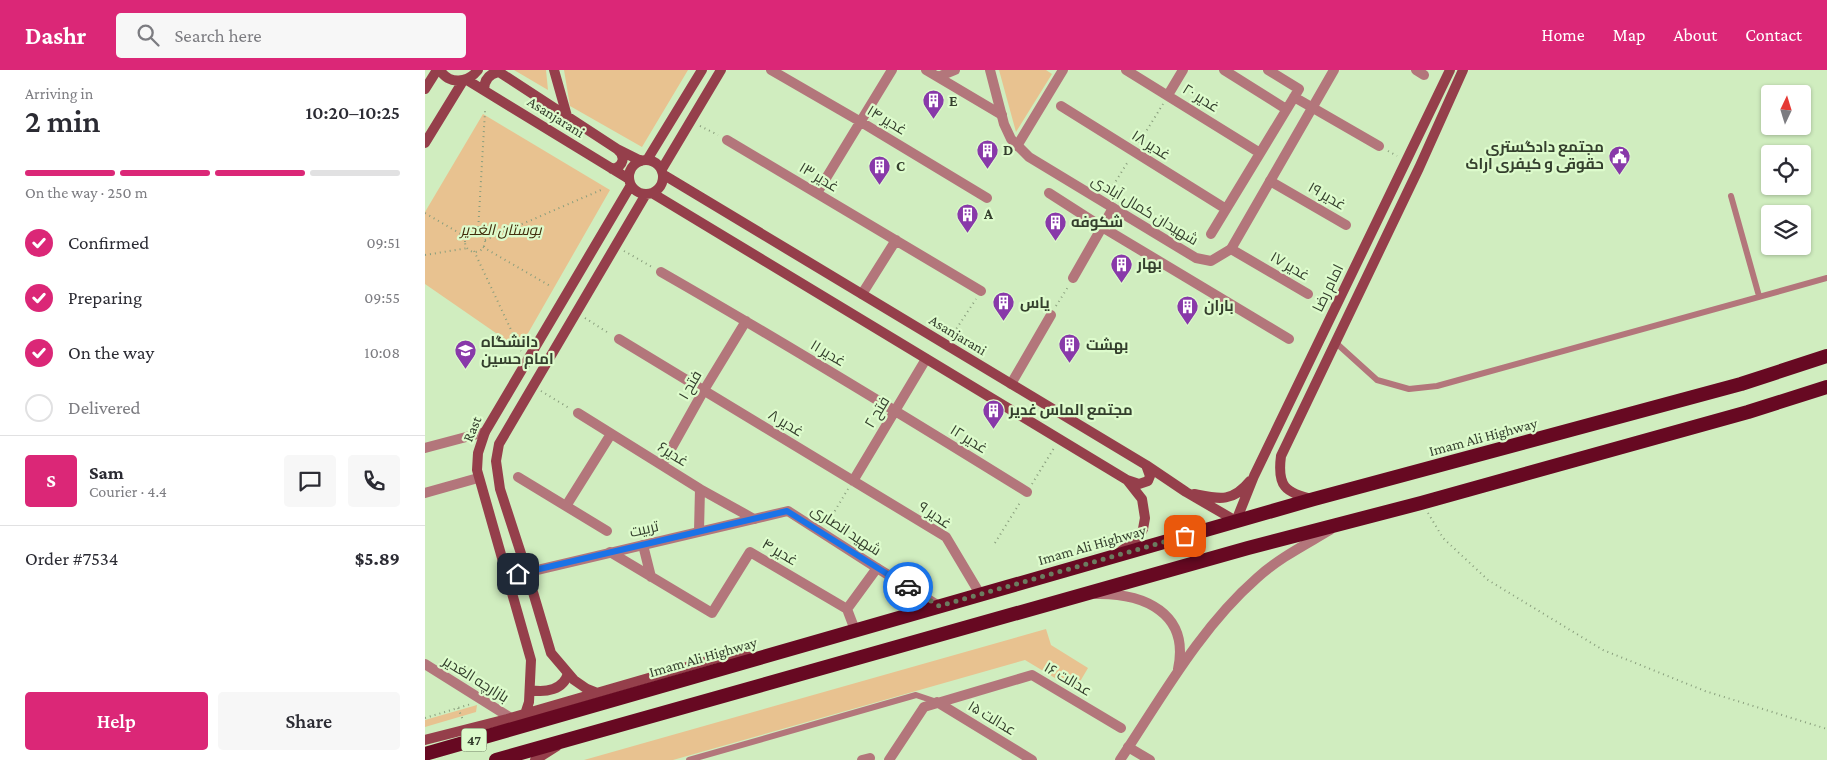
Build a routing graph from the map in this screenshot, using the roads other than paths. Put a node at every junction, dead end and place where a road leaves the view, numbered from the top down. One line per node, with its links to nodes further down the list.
1 (438, 70): 21 (main road, Asanjarani); 22 (main road)
2 (478, 70): 21 (main road)
3 (554, 70): 29 (main road)
4 (702, 70): 38 (main road)
5 (721, 70): 40 (main road)
6 (771, 70): 31 (street, غدیر ۱۴)
7 (892, 70): 31 (street)
8 (926, 70): 20 (street)
9 (955, 70): 20 (street)
10 (990, 70): 30 (street, شهیدان کمال آبادی)
11 (1063, 70): 34 (street)
12 (1126, 70): 25 (street, غدیر ۲۰)
13 (1183, 70): 25 (street)
14 (1224, 70): 28 (street)
15 (1268, 70): 24 (street)
16 (1334, 70): 27 (street)
17 (1450, 70): 76 (main road, امام رضا)
18 (1463, 70): 66 (main road, امام رضا)
19 (497, 71): 23 (main road); 29 (main road, Asanjarani)
20 (938, 77): 30 (street)
21 (465, 80): 23 (main road, Asanjarani); 33 (main road)
22 (425, 89)
23 (484, 90): 39 (main road, Asanjarani)
24 (1296, 93): 27 (street); 28 (street)
25 (1168, 96): 37 (street, غدیر ۲۰)
26 (1061, 106): 49 (street, غدیر ۱۸)
27 (1312, 108): 35 (street); 41 (street)
28 (1286, 109): 37 (street)
29 (567, 116): 36 (main road, Asanjarani)
30 (1001, 116): 34 (street, شهیدان کمال آبادی)
31 (861, 122): 43 (street); 47 (street, غدیر ۱۴)
32 (727, 140): 43 (street, غدیر ۱۳)
33 (425, 143)
34 (1017, 146): 48 (street, شهیدان کمال آبادی)
35 (1379, 146)
36 (617, 149): 38 (main road, Asanjarani); 39 (main road)
37 (1260, 153): 49 (street)
38 (644, 160): 40 (main road); 42 (main road)
39 (613, 169): 42 (main road, Asanjarani)
40 (663, 172): 45 (main road); 59 (main road, Asanjarani)
41 (1270, 181): 50 (street, غدیر ۱۹); 54 (street)
42 (630, 182): 45 (main road); 74 (main road, Rast)
43 (817, 193): 53 (street, غدیر ۱۳)
44 (1049, 193): 51 (street)
45 (649, 194): 68 (main road); 102 (main road, Rast)
46 (1731, 196): 61 (lane)
47 (987, 198)
48 (1113, 208): 51 (street); 54 (street, شهیدان کمال آبادی)
49 (1226, 209): 52 (street)
50 (1346, 225)
51 (1102, 227): 56 (street); 65 (street)
52 (1211, 234)
53 (896, 240): 58 (street, غدیر ۱۳); 59 (street)
54 (1231, 249): 60 (street, غدیر ۱۷)
55 (661, 272): 63 (street, غدیر ۱۱)
56 (1073, 278)
57 (1827, 278): 61 (lane)
58 (981, 291)
59 (862, 294): 69 (main road, Asanjarani)
60 (1308, 294)
61 (1759, 296): 66 (lane)
62 (1051, 315): 69 (street)
63 (746, 321): 71 (street, فتح ۱); 72 (street, غدیر ۱۱)
64 (619, 339): 71 (street, غدیر ۸)
65 (1289, 339)
66 (1335, 342): 77 (main road, امام رضا)
67 (1827, 356): 90 (highway, Imam Ali Highway / 47)
68 (926, 359): 72 (street, فتح ۲); 84 (main road)
69 (1011, 384): 80 (main road, Asanjarani)
70 (1827, 387): 95 (highway, 47)
71 (704, 390): 79 (street, فتح ۱); 85 (street, غدیر ۸)
72 (895, 411): 85 (street, فتح ۲); 87 (street, غدیر ۱۲)
73 (578, 413): 75 (street, غدیر۶)
74 (485, 432): 78 (street); 83 (main road, Rast)
75 (611, 434): 79 (street, غدیر۶); 91 (street)
76 (1274, 435): 77 (main road); 81 (main road, امام رضا)
77 (1287, 441): 90 (main road, امام رضا)
78 (425, 448)
79 (662, 465): 86 (street, غدیر۶)
80 (1146, 466): 84 (main road); 88 (main road, Asanjarani)
81 (1254, 476): 88 (main road); 94 (main road, امام رضا)
82 (518, 477): 91 (street)
83 (478, 478): 89 (street); 103 (main road, Rast)
84 (1127, 480): 100 (main road)
85 (853, 481): 105 (street, غدیر ۹)
86 (700, 489): 93 (street, غدیر۶); 97 (street)
87 (1027, 492)
88 (1186, 492): 94 (main road, Asanjarani)
89 (425, 493)
90 (1314, 499): 94 (highway, Imam Ali Highway / 47)
91 (566, 506): 96 (street)
92 (787, 511): 93 (street, تربیت); 101 (street, شهید انصاری)
93 (754, 518): 97 (street, تربیت)
94 (1237, 521): 100 (highway, Imam Ali Highway / 47)
95 (1339, 524): 106 (highway, 47); 112 (street)
96 (607, 531)
97 (699, 531): 98 (street, تربیت)
98 (643, 545): 99 (street, تربیت); 104 (street)
99 (610, 552): 102 (street, تربیت); 104 (street, غدیر ۴)
100 (1117, 555): 105 (highway, Imam Ali Highway / 47)
101 (877, 568): 107 (street, شهید انصاری); 108 (street)
102 (527, 572): 103 (street, تربیت); 113 (main road, Rast)
103 (508, 577): 114 (main road, Rast)
104 (651, 577): 108 (street, غدیر ۴)
105 (980, 594): 107 (highway, Imam Ali Highway / 47)
106 (1089, 594): 112 (street); 121 (highway, 47)
107 (939, 606): 109 (highway, Imam Ali Highway / 47)
108 (847, 609): 109 (street)
109 (855, 630): 110 (highway, Imam Ali Highway / 47)
110 (760, 657): 115 (main road); 123 (highway, Imam Ali Highway / 47)
111 (425, 664): 118 (street, بازارچه الغدیر)
112 (1178, 673): 122 (street)
113 (569, 674): 114 (main road); 115 (main road, Rast)
114 (530, 690): 117 (main road, Rast)
115 (597, 693): 117 (main road)
116 (937, 702): 119 (street, عدالت ۱۶); 126 (lane); 127 (street); 128 (street, عدالت ۱۵)
117 (525, 714): 118 (main road)
118 (511, 718): 120 (main road)
119 (1121, 728)
120 (425, 740)
121 (565, 741): 124 (highway, 47); 125 (main road)
122 (1128, 747): 129 (street); 130 (street)
123 (425, 754)
124 (496, 760)
125 (535, 760)
126 (689, 760)
127 (889, 760)
128 (1032, 760)
129 (1120, 760)
130 (1150, 760)

